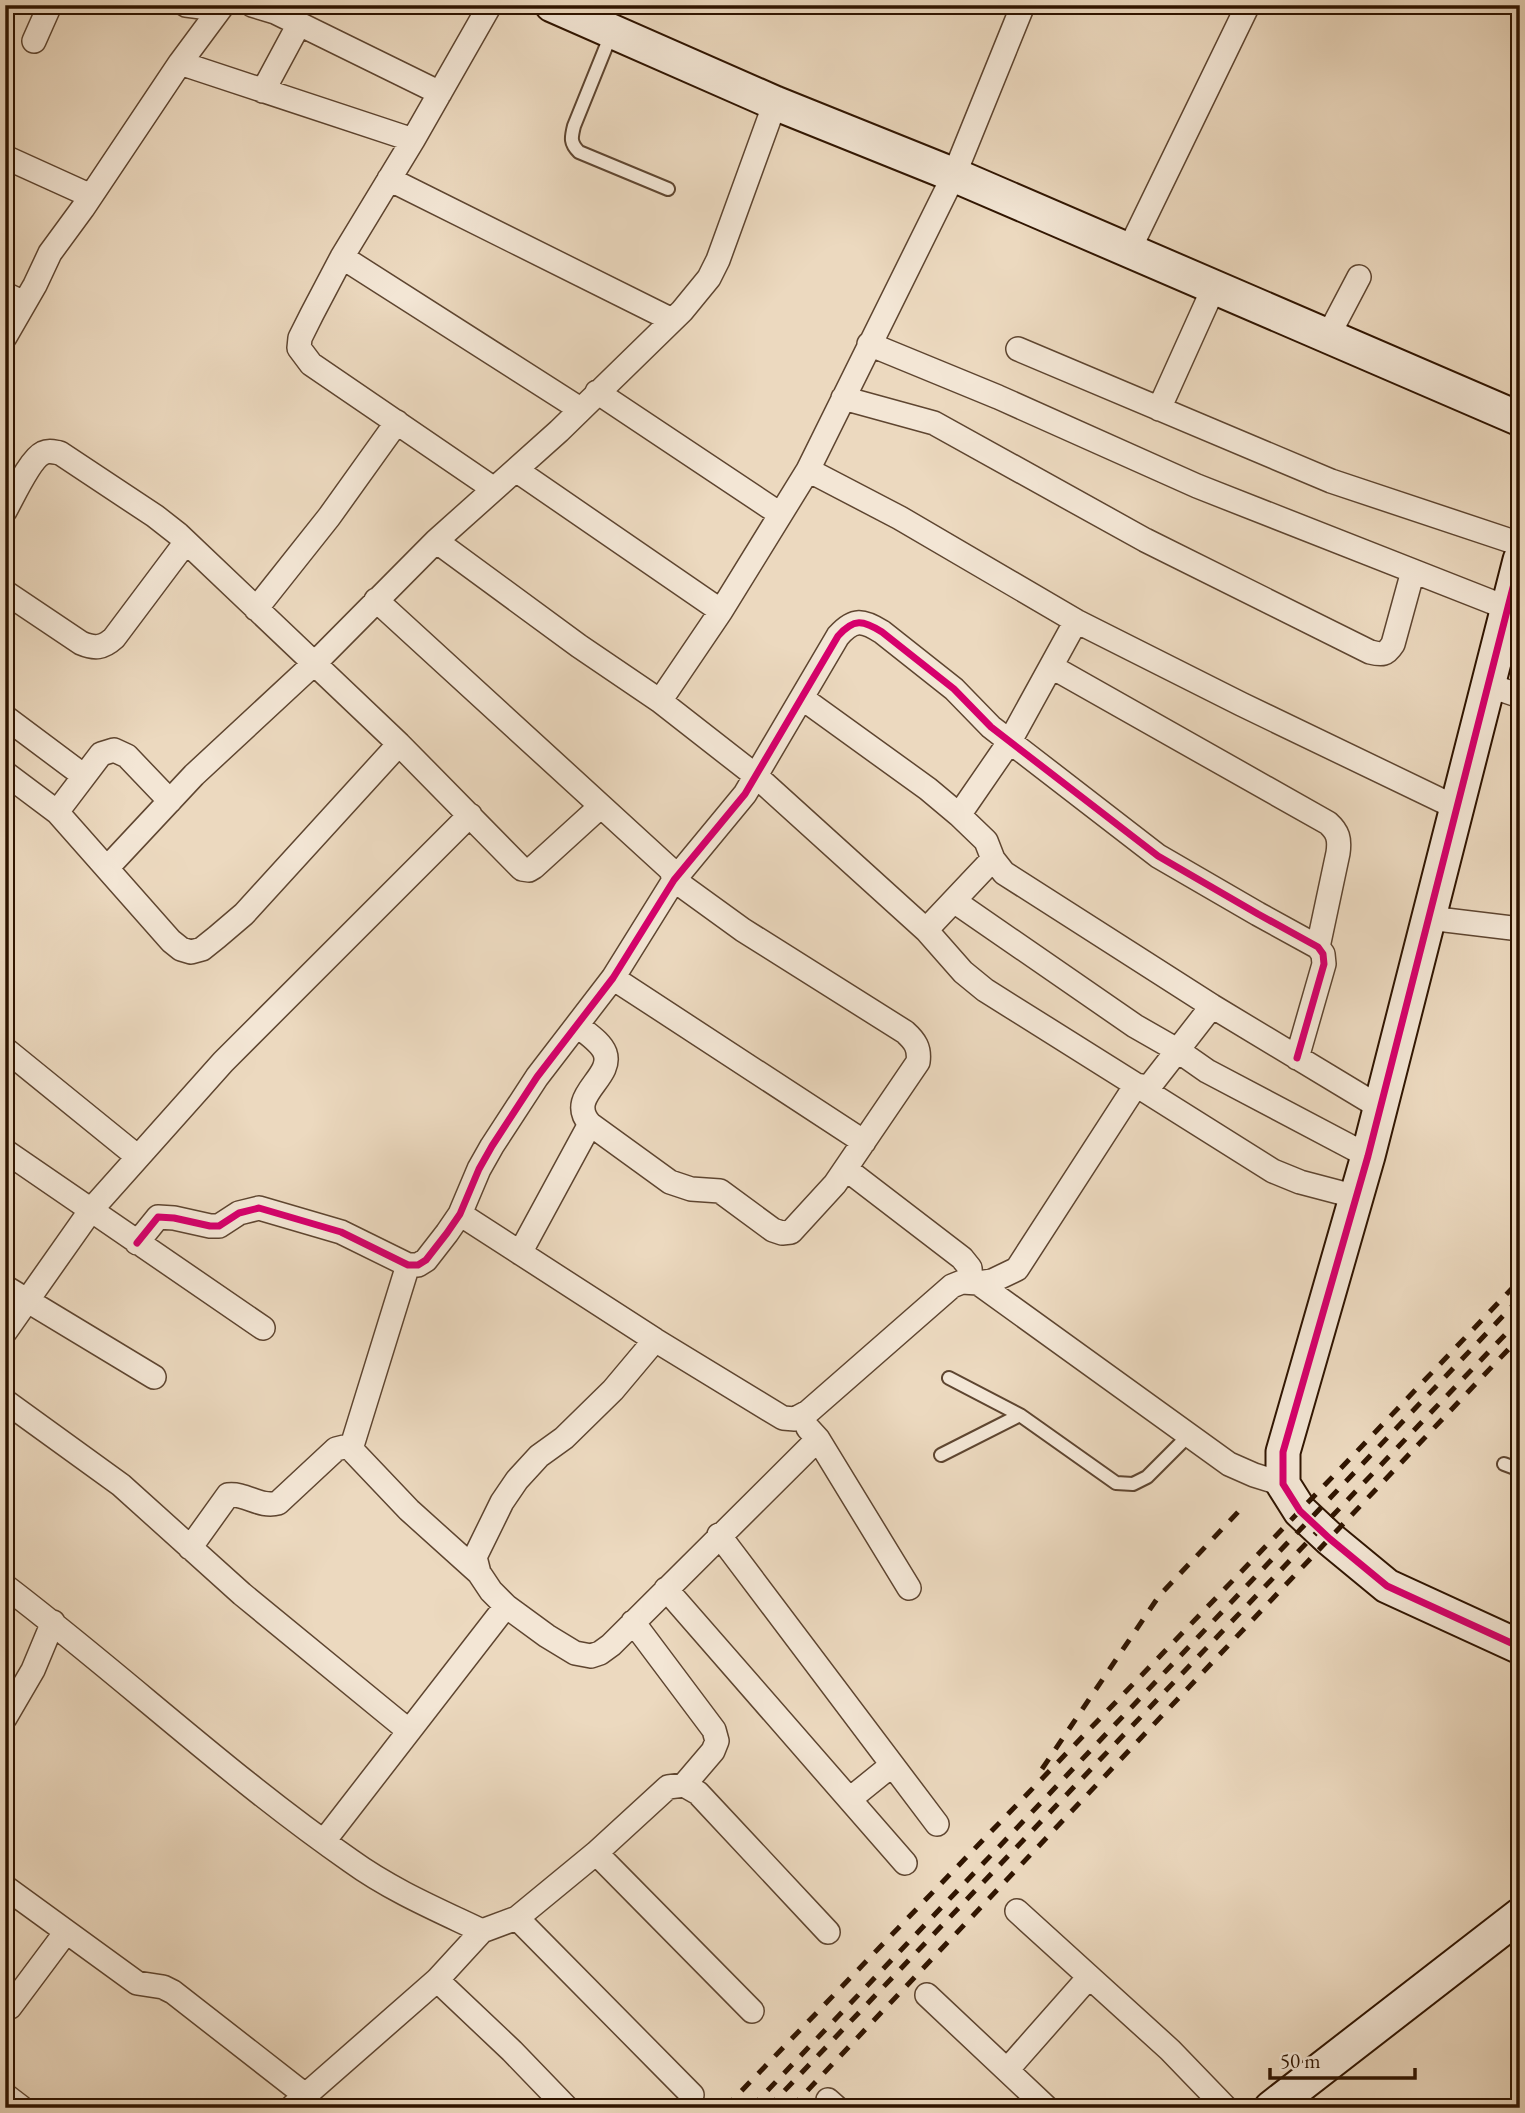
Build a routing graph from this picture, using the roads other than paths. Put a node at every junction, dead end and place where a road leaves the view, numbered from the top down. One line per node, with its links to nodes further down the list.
1 (50, 5): 11 (street)
2 (186, 5): 3 (street)
3 (221, 5): 12 (street)
4 (252, 5): 9 (street)
5 (490, 5): 14 (street)
6 (552, 5): 10 (street)
7 (1248, 5): 22 (street)
8 (1020, 6): 18 (street)
9 (299, 24): 13 (street); 14 (street)
10 (612, 32): 15 (street); 20 (lane)
11 (34, 41)
12 (180, 63): 13 (street); 21 (street)
13 (263, 91): 16 (street)
14 (440, 93): 16 (street)
15 (775, 103): 18 (street); 27 (street)
16 (413, 140): 19 (street)
17 (5, 157): 21 (street)
18 (954, 175): 22 (street); 30 (street)
19 (390, 179): 23 (street); 27 (street)
20 (668, 189)
21 (91, 196): 26 (street)
22 (1129, 250): 25 (street)
23 (342, 257): 34 (street); 37 (street)
24 (1359, 277): 28 (street)
25 (1214, 287): 28 (street); 35 (street)
26 (15, 298): 29 (street)
27 (672, 320): 32 (street)
28 (1328, 336): 36 (street)
29 (5, 337)
30 (869, 344): 33 (street); 47 (street)
31 (1018, 349): 35 (street)
32 (597, 392): 34 (street); 42 (street)
33 (842, 398): 39 (street); 47 (street)
34 (580, 409): 38 (street)
35 (1159, 409): 45 (street)
36 (1520, 419)
37 (397, 422): 40 (street); 50 (street)
38 (516, 470): 40 (street); 51 (street)
39 (808, 470): 42 (street); 53 (street)
40 (494, 489): 43 (street)
41 (5, 511): 44 (street)
42 (780, 514): 51 (street)
43 (436, 541): 49 (street); 59 (street)
44 (186, 542): 48 (street); 50 (street)
45 (1520, 544)
46 (1520, 560): 52 (street)
47 (1413, 572): 52 (street)
48 (5, 592)
49 (376, 600): 54 (street); 67 (street)
50 (256, 609): 54 (street)
51 (721, 611): 59 (street)
52 (1514, 611): 56 (street)
53 (1076, 621): 55 (street); 68 (street)
54 (314, 664): 62 (street); 66 (street)
55 (1052, 667): 61 (street); 79 (street)
56 (1488, 685): 57 (street); 68 (street)
57 (1520, 696)
58 (802, 698): 61 (street); 65 (street); 71 (street)
59 (660, 701): 65 (street)
60 (5, 718): 64 (street)
61 (1010, 740): 71 (street); 79 (street)
62 (399, 744): 70 (street); 73 (street)
63 (5, 773): 69 (street)
64 (85, 776): 66 (street); 69 (street)
65 (757, 776): 74 (street); 78 (street)
66 (170, 801): 73 (street)
67 (601, 806): 70 (street); 74 (street)
68 (1457, 808): 76 (street)
69 (58, 812): 73 (street)
70 (470, 815): 92 (street)
71 (960, 815): 72 (street)
72 (993, 859): 75 (street); 81 (street)
73 (108, 867)
74 (674, 880): 80 (street); 89 (street)
75 (954, 901): 78 (street); 84 (street)
76 (1429, 918): 77 (street); 87 (street)
77 (1520, 929)
78 (926, 930): 86 (street)
79 (1318, 947): 85 (street)
80 (613, 978): 82 (street); 89 (street)
81 (1212, 1006): 84 (street); 85 (street)
82 (577, 1025): 88 (street); 96 (street)
83 (5, 1049): 92 (street)
84 (1177, 1051): 86 (street); 91 (street)
85 (1297, 1058): 87 (street)
86 (1136, 1085): 94 (street); 100 (street)
87 (1381, 1108): 91 (street)
88 (590, 1124): 93 (street); 98 (street)
89 (864, 1142): 93 (street)
90 (5, 1151): 95 (street)
91 (1368, 1156): 94 (street)
92 (138, 1157): 95 (street)
93 (846, 1169): 100 (street)
94 (1357, 1197): 117 (street)
95 (91, 1210): 97 (street); 102 (street)
96 (460, 1214): 98 (street); 99 (street)
97 (138, 1243): 99 (street); 103 (street)
98 (520, 1253): 105 (street)
99 (408, 1265): 113 (street)
100 (974, 1282): 110 (street); 111 (street)
101 (5, 1287): 102 (street)
102 (26, 1301): 104 (street); 106 (street)
103 (263, 1328)
104 (5, 1332)
105 (655, 1340): 110 (street); 120 (street)
106 (154, 1377)
107 (949, 1378): 109 (lane)
108 (5, 1401): 119 (street)
109 (1020, 1415): 111 (lane); 114 (lane)
110 (795, 1419): 112 (street)
111 (1189, 1435): 117 (street)
112 (818, 1439): 118 (street); 123 (street)
113 (351, 1449): 119 (street); 120 (street)
114 (942, 1455)
115 (1504, 1464): 116 (lane)
116 (1520, 1470)
117 (1283, 1484): 127 (street)
118 (719, 1535): 122 (street); 130 (street)
119 (190, 1548): 129 (street)
120 (478, 1573): 124 (street)
121 (5, 1586): 125 (street)
122 (666, 1588): 126 (street); 132 (street)
123 (909, 1588)
124 (506, 1606): 126 (street); 129 (street)
125 (53, 1622): 128 (street); 134 (street)
126 (633, 1622): 131 (street)
127 (1520, 1647)
128 (6, 1715)
129 (409, 1731): 134 (street)
130 (892, 1765): 132 (street); 133 (street)
131 (684, 1785): 135 (street); 143 (street)
132 (850, 1799): 136 (street)
133 (937, 1824)
134 (324, 1841): 141 (street)
135 (596, 1853): 140 (street); 148 (street)
136 (905, 1863)
137 (5, 1887): 142 (street)
138 (1017, 1911): 144 (street)
139 (1520, 1915): 157 (street)
140 (517, 1918): 141 (street); 151 (street)
141 (482, 1931): 145 (street)
142 (66, 1932): 147 (street); 152 (street)
143 (828, 1932)
144 (1089, 1977): 149 (street); 156 (street)
145 (437, 1980): 152 (street); 154 (street)
146 (927, 1995): 149 (street)
147 (9, 2007)
148 (752, 2011)
149 (1007, 2070): 155 (street)
150 (5, 2095): 153 (street)
151 (692, 2095)
152 (298, 2101)
153 (22, 2108)
154 (567, 2108)
155 (1047, 2108)
156 (1226, 2108)
157 (1271, 2108)

